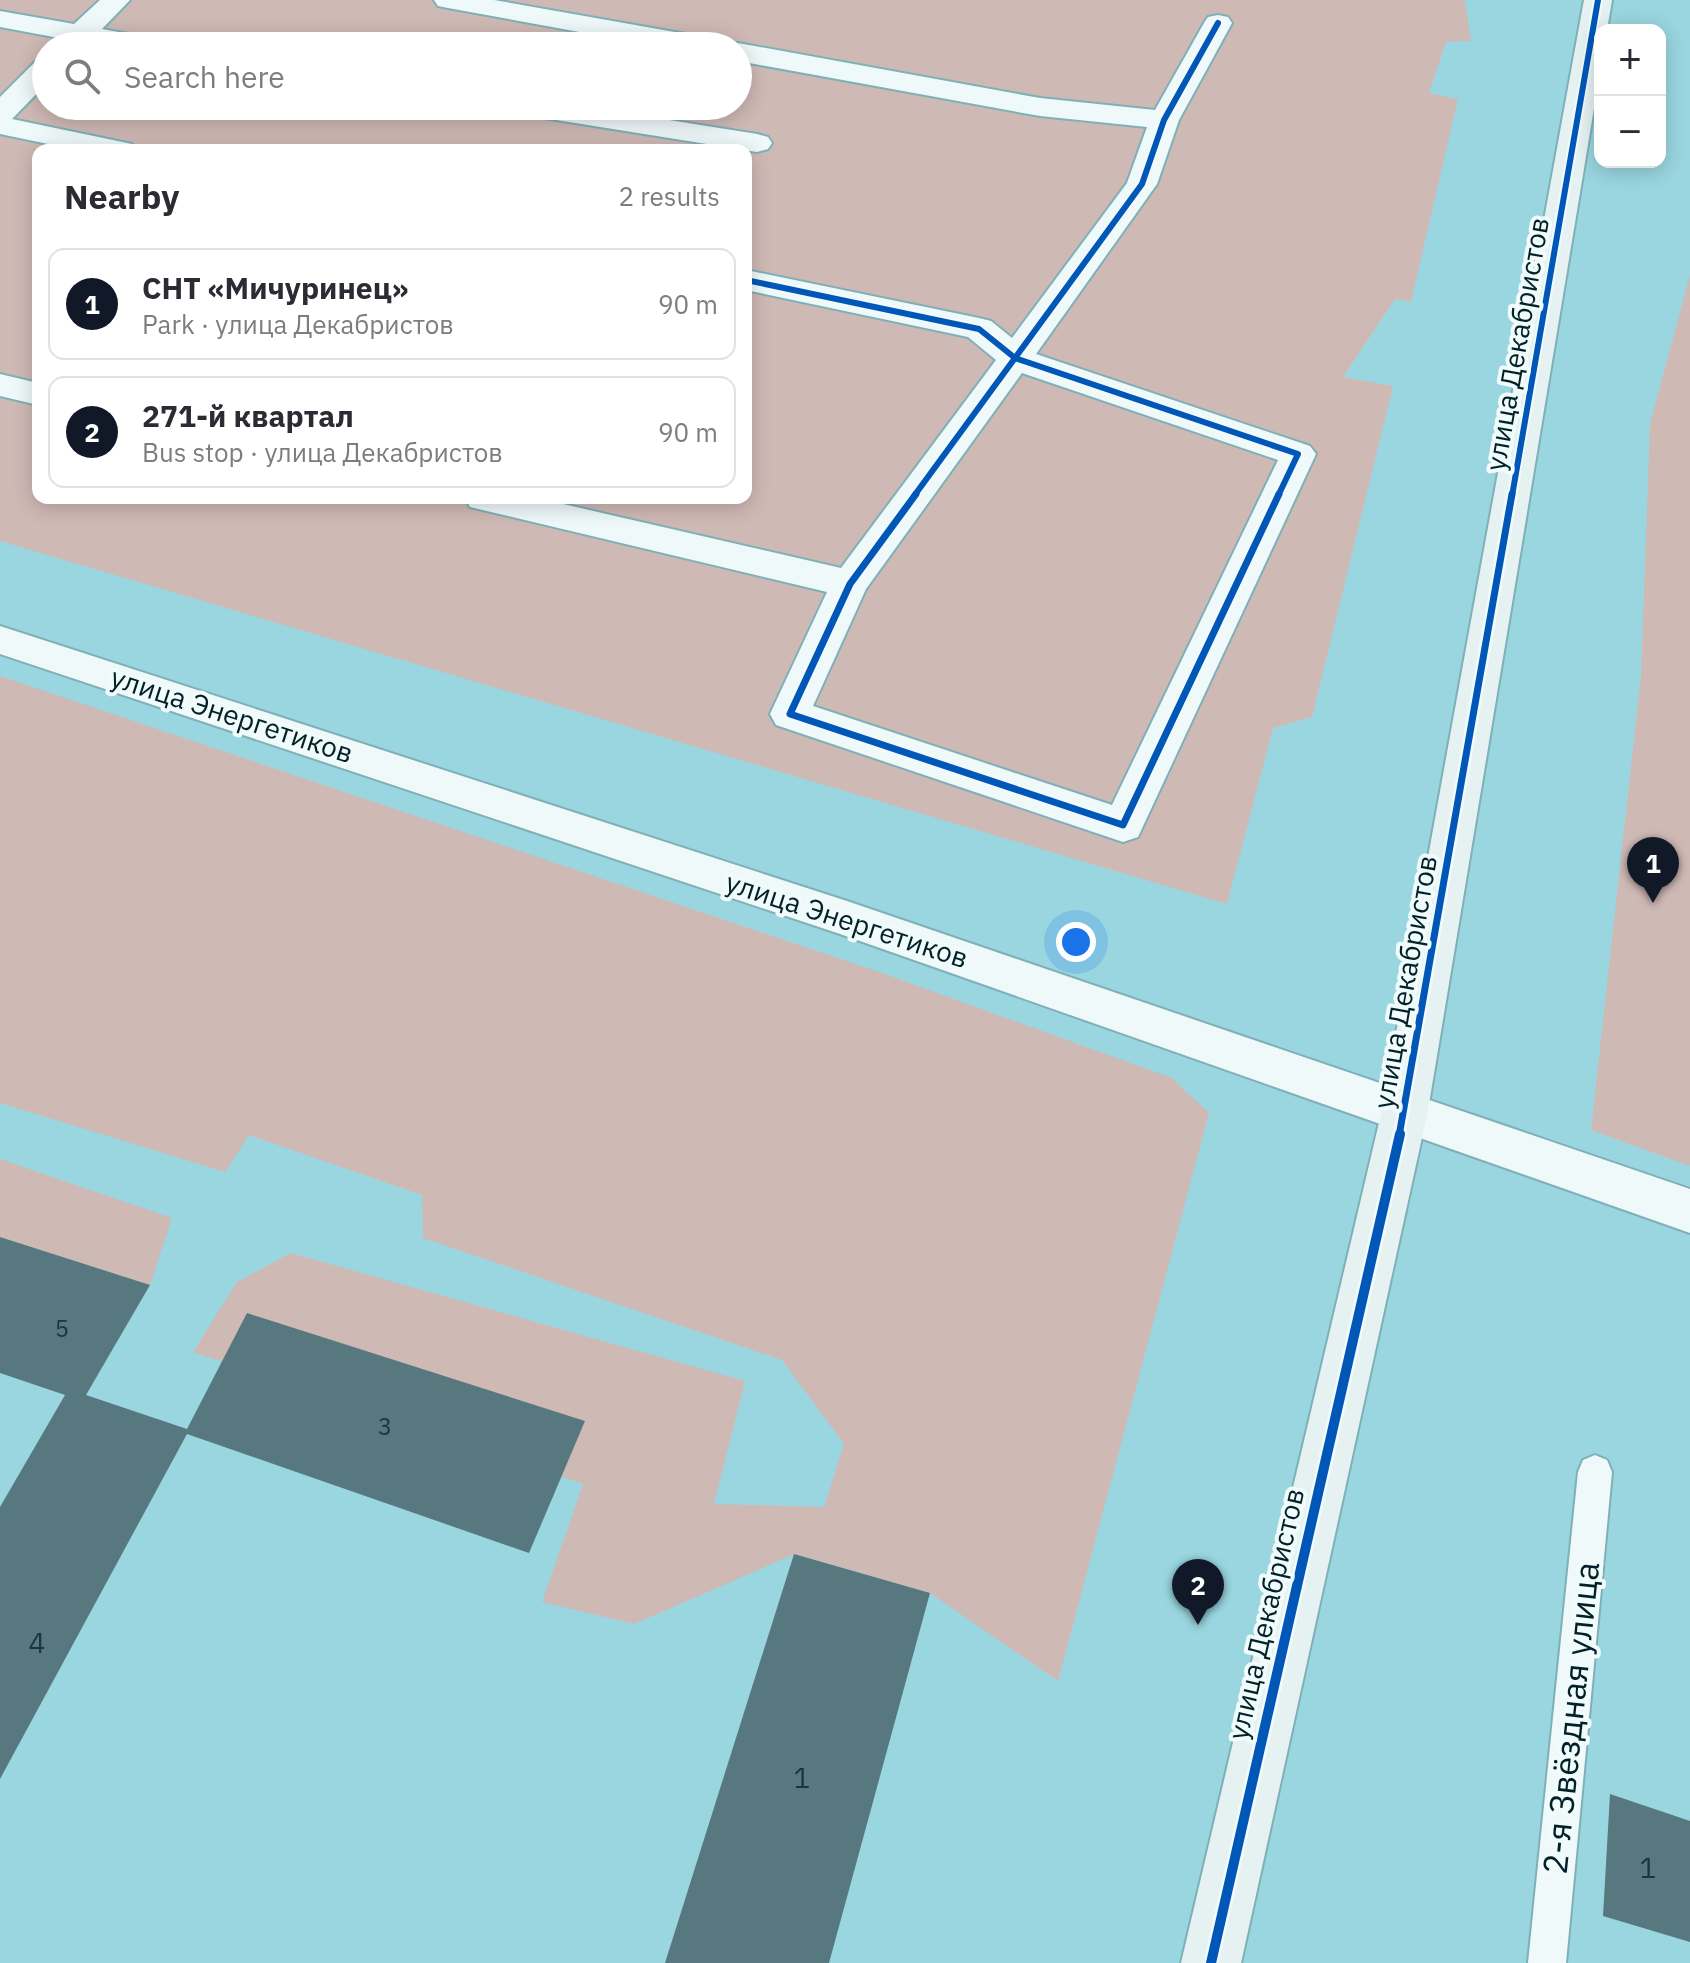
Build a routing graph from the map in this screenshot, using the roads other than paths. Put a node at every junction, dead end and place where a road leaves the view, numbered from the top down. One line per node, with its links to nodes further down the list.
1 (116, 0): 7 (street)
2 (448, 0): 8 (street)
3 (1598, 0): 24 (street, улица Декабристов)
4 (0, 19): 6 (street)
5 (1218, 23): 13 (street)
6 (45, 32)
7 (82, 32)
8 (625, 32)
9 (752, 55): 13 (street)
10 (32, 81): 11 (street)
11 (0, 114)
12 (613, 120): 15 (street)
13 (1164, 120): 18 (street)
14 (0, 125): 16 (street)
15 (757, 143)
16 (92, 144)
17 (752, 281): 18 (street)
18 (1017, 359): 22 (street); 22 (street)
19 (0, 385): 20 (street)
20 (32, 393)
21 (509, 504): 22 (street)
22 (850, 584)
23 (0, 640): 24 (street, улица Энергетиков)
24 (1405, 1110): 25 (street, улица Энергетиков); 27 (street, улица Декабристов)
25 (1690, 1211)
26 (1595, 1472): 28 (lane, 2-я Звёздная улица)
27 (1211, 1963)
28 (1547, 1963)

